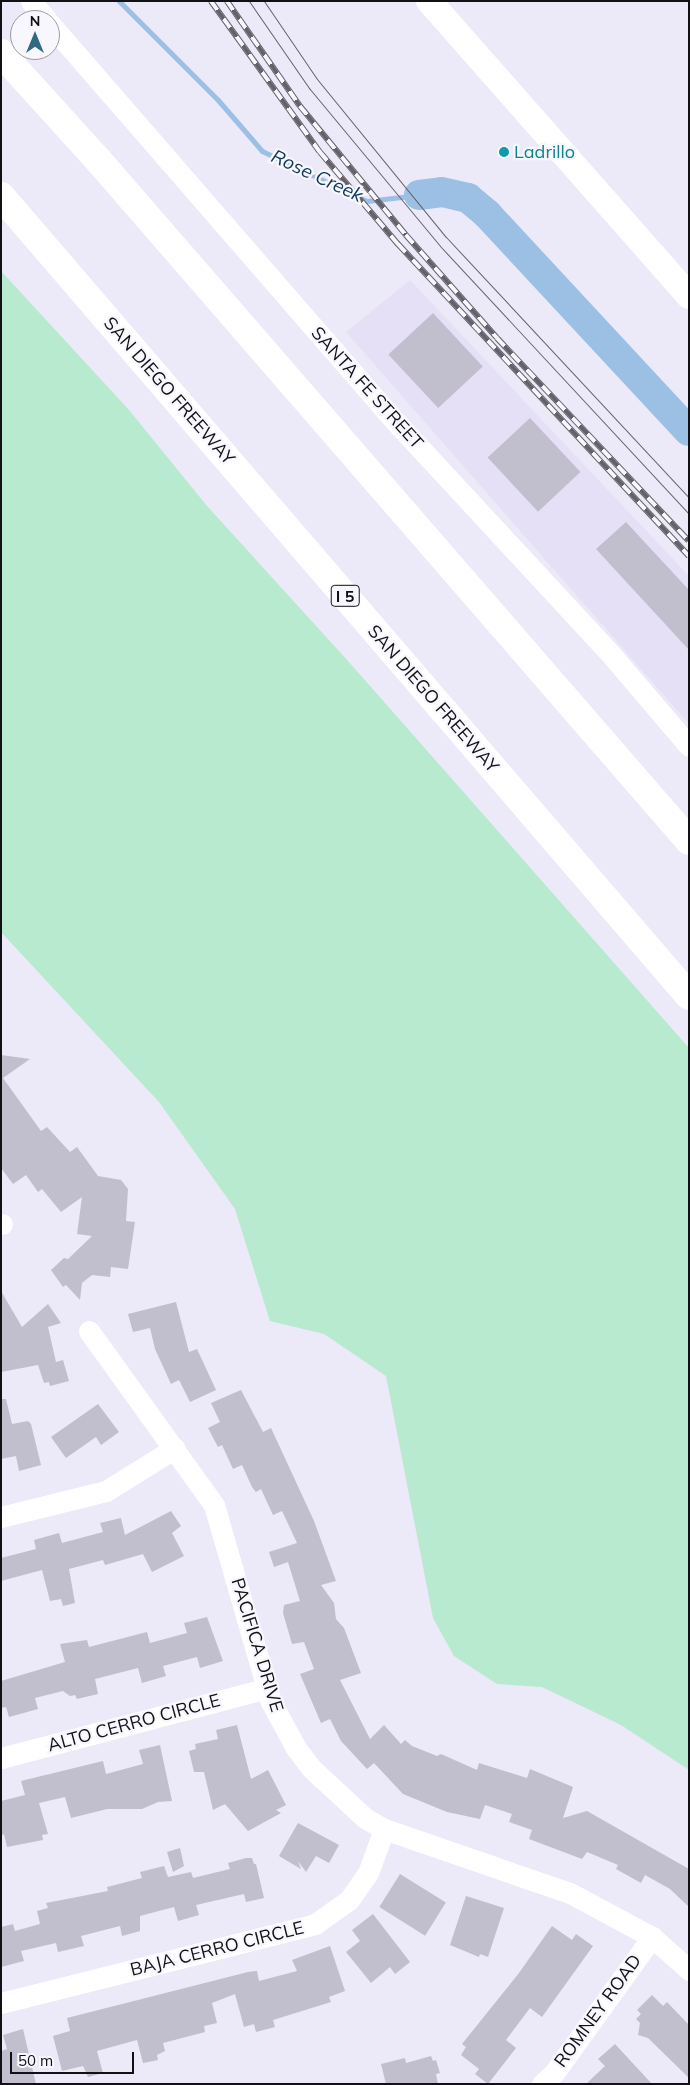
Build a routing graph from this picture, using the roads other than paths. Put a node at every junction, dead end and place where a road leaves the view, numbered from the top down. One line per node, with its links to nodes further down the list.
1 (429, 1): 5 (main road)
2 (60, 36): 6 (street, SANTA FE STREET)
3 (1, 53): 7 (highway)
4 (1, 196): 8 (highway, SAN DIEGO FREEWAY / I 5)
5 (689, 296)
6 (689, 746)
7 (689, 842)
8 (689, 996)
9 (89, 1331): 10 (street, PACIFICA DRIVE)
10 (175, 1448): 11 (street); 12 (street, PACIFICA DRIVE)
11 (1, 1518)
12 (267, 1688): 13 (street, ALTO CERRO CIRCLE); 14 (street, PACIFICA DRIVE)
13 (1, 1758)
14 (384, 1829): 15 (street, PACIFICA DRIVE); 17 (street, BAJA CERRO CIRCLE)
15 (652, 1937): 16 (street, PACIFICA DRIVE); 18 (street, ROMNEY ROAD)
16 (689, 1970)
17 (1, 2003)
18 (542, 2084)

